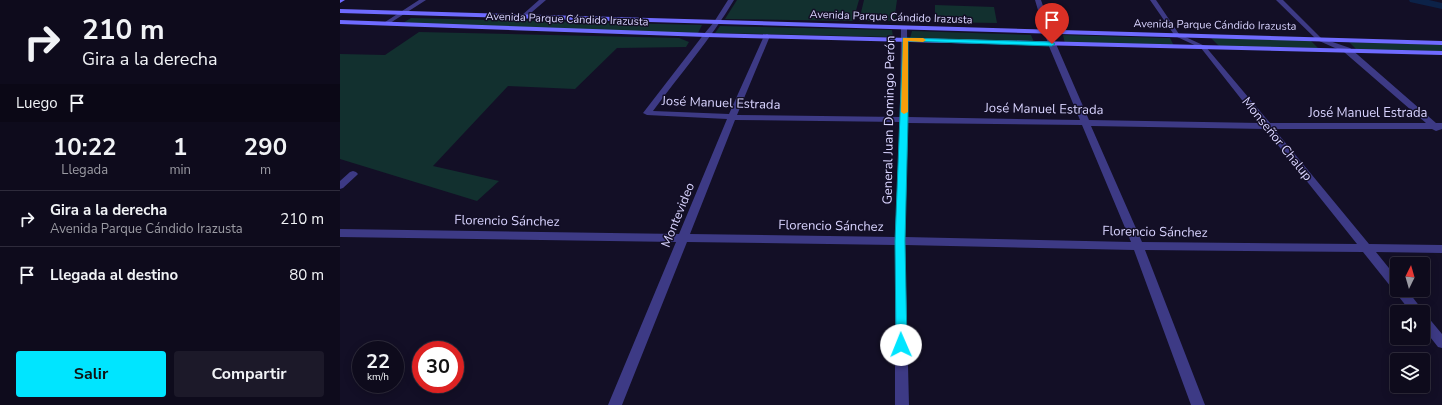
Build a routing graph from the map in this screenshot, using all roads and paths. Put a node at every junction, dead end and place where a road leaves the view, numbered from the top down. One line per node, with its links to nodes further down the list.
1 (423, 0): 8 (street)
2 (543, 0): 9 (street)
3 (731, 0): 11 (street)
4 (1038, 0): 14 (street)
5 (1152, 0): 16 (street)
6 (1279, 0): 19 (street)
7 (340, 11): 8 (main road, Avenida Parque Cándido Irazusta)
8 (404, 13): 9 (main road, Avenida Parque Cándido Irazusta); 12 (street)
9 (523, 17): 11 (main road, Avenida Parque Cándido Irazusta)
10 (340, 22): 12 (main road, Avenida Parque Cándido Irazusta)
11 (717, 23): 13 (main road, Avenida Parque Cándido Irazusta); 15 (street)
12 (385, 24): 15 (main road, Avenida Parque Cándido Irazusta)
13 (904, 28): 14 (main road, Avenida Parque Cándido Irazusta); 18 (street, General Juan Domingo Perón)
14 (1048, 32): 16 (main road, Avenida Parque Cándido Irazusta); 21 (street)
15 (706, 35): 17 (main road, Avenida Parque Cándido Irazusta); 25 (street, José Manuel Estrada)
16 (1176, 35): 19 (main road, Avenida Parque Cándido Irazusta); 22 (street, Monseñor Chalup)
17 (767, 36): 18 (main road, Avenida Parque Cándido Irazusta); 25 (street, Montevideo)
18 (905, 39): 21 (main road, Avenida Parque Cándido Irazusta); 26 (street, General Juan Domingo Perón)
19 (1320, 39): 20 (main road, Avenida Parque Cándido Irazusta); 23 (street)
20 (1442, 43)
21 (1052, 44): 22 (main road, Avenida Parque Cándido Irazusta); 27 (street)
22 (1203, 47): 23 (main road, Avenida Parque Cándido Irazusta); 28 (street, Monseñor Chalup)
23 (1347, 50): 24 (main road, Avenida Parque Cándido Irazusta); 29 (street)
24 (1442, 53)
25 (732, 117): 26 (street, José Manuel Estrada); 34 (street, Montevideo)
26 (904, 120): 27 (street, José Manuel Estrada); 35 (street, General Juan Domingo Perón)
27 (1084, 122): 28 (street, José Manuel Estrada); 36 (street)
28 (1266, 126): 29 (street, José Manuel Estrada); 37 (street, Monseñor Chalup)
29 (1438, 126): 30 (street)
30 (1442, 133)
31 (353, 174): 32 (street)
32 (340, 186)
33 (340, 233): 34 (street, Florencio Sánchez)
34 (684, 238): 35 (street, Florencio Sánchez); 44 (street, Montevideo)
35 (900, 241): 36 (street, Florencio Sánchez); 45 (street, General Juan Domingo Perón)
36 (1138, 246): 37 (street, Florencio Sánchez); 46 (street)
37 (1367, 247): 38 (street, Florencio Sánchez); 39 (street, Monseñor Chalup)
38 (1442, 249)
39 (1390, 277)
40 (1406, 297): 41 (street)
41 (1412, 305)
42 (1430, 328): 43 (street)
43 (1442, 343)
44 (615, 405)
45 (902, 405)
46 (1198, 405)

